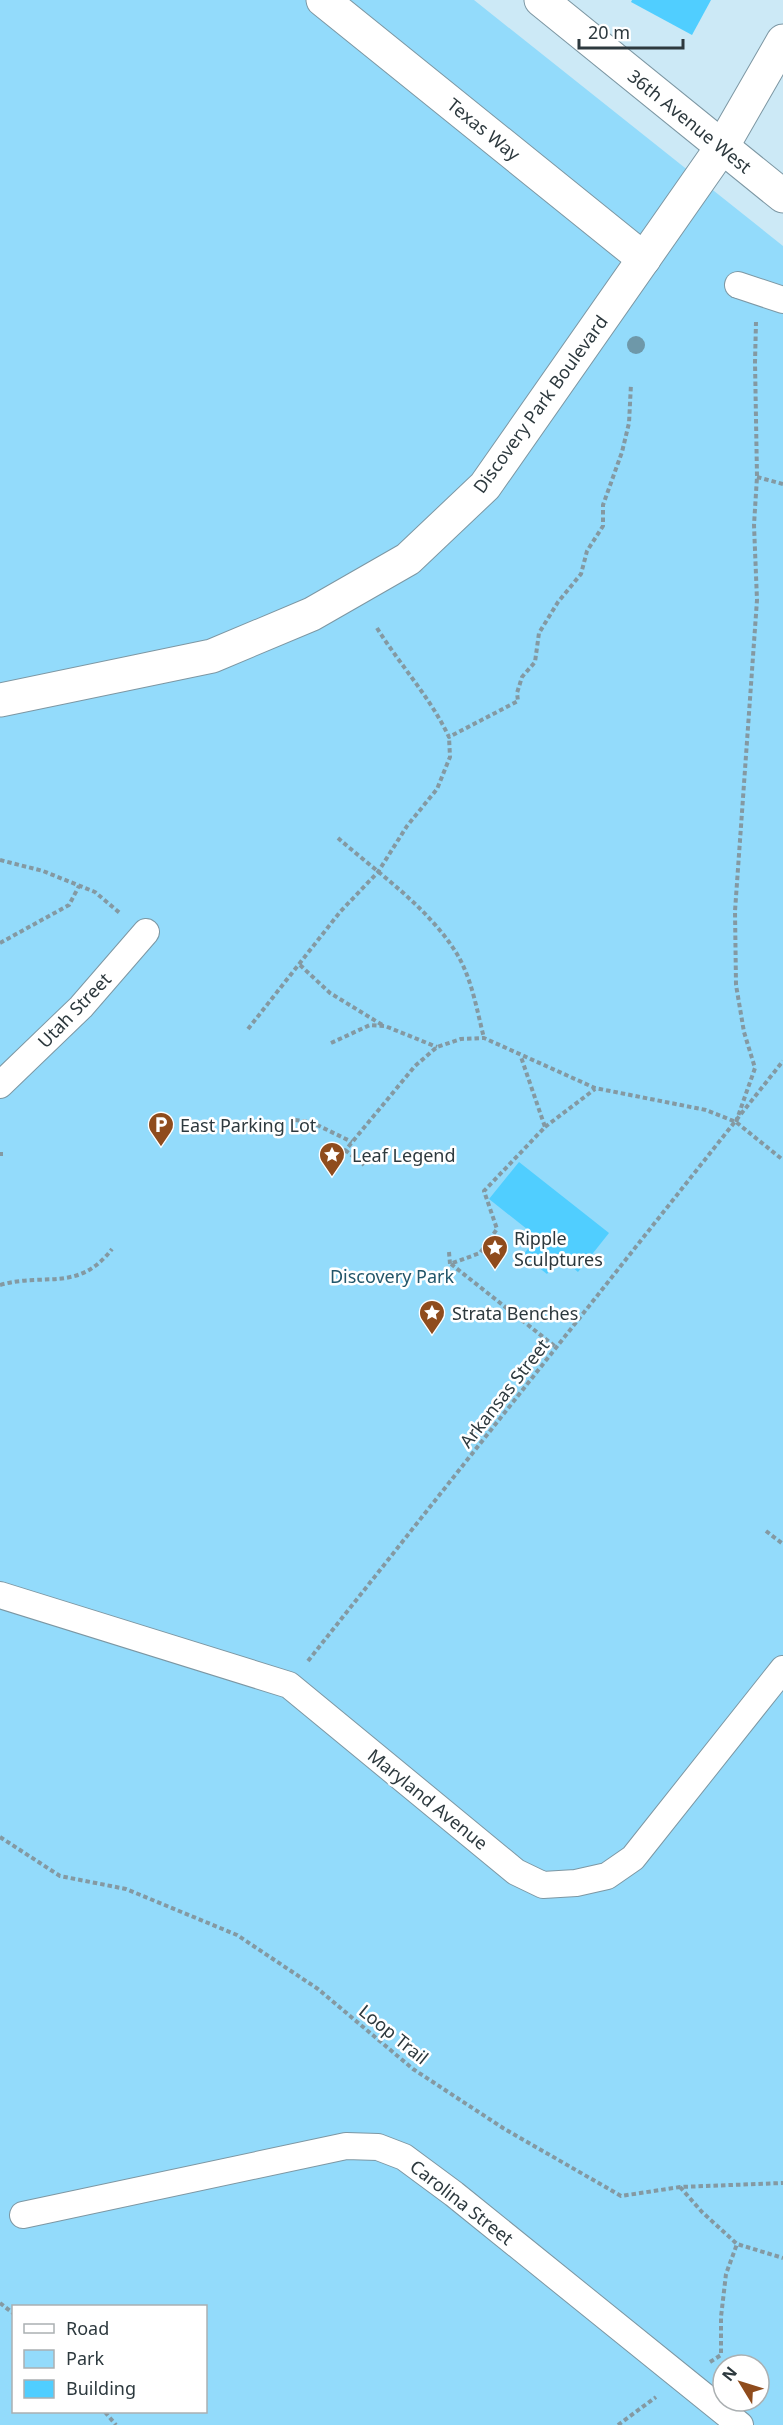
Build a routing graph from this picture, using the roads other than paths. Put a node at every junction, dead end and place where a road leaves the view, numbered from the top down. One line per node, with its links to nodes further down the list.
1 (323, 0): 6 (street, Texas Way)
2 (541, 0): 4 (street, 36th Avenue West)
3 (783, 41): 4 (street, Discovery Park Boulevard)
4 (722, 147): 5 (street, 36th Avenue West); 6 (street, Discovery Park Boulevard)
5 (783, 196)
6 (644, 259): 9 (street, Discovery Park Boulevard)
7 (747, 288): 8 (street)
8 (783, 300)
9 (0, 700)
10 (146, 932): 11 (street, Utah Street)
11 (0, 1085)
12 (0, 1595): 13 (street, Maryland Avenue)
13 (783, 1669)
14 (23, 2215): 15 (street, Carolina Street)
15 (740, 2425)

